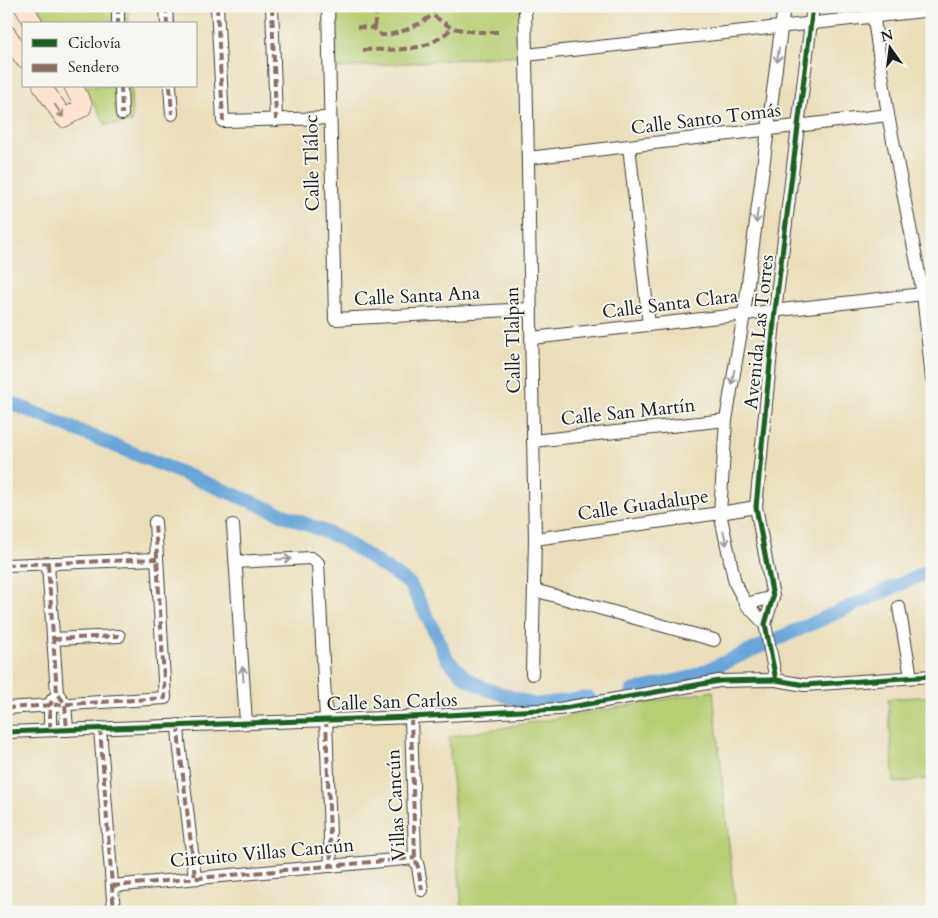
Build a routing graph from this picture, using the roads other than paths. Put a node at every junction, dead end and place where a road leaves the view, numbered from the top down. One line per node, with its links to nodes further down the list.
1 (23, 6): 12 (street)
2 (118, 6): 13 (street)
3 (166, 6): 14 (street)
4 (217, 6): 28 (street)
5 (272, 6): 28 (street)
6 (328, 6): 27 (street, Calle Tláloc)
7 (525, 6): 18 (street, Calle Tlalpan)
8 (784, 6): 16 (street, Avenida Las Torres)
9 (813, 6): 15 (street, Avenida Las Torres)
10 (932, 10): 11 (street)
11 (872, 12): 15 (street); 26 (street)
12 (33, 22)
13 (118, 22)
14 (167, 22)
15 (811, 24): 16 (street); 29 (street, Avenida Las Torres)
16 (781, 27): 18 (street); 30 (street, Avenida Las Torres, one-way to 30)
17 (6, 33): 19 (street)
18 (526, 55): 32 (street, Calle Tlalpan)
19 (22, 56)
20 (43, 88): 21 (street, one-way to 21)
21 (74, 88)
22 (121, 88): 24 (street)
23 (170, 88): 25 (street)
24 (122, 114)
25 (172, 114)
26 (888, 116): 29 (street, Calle Santo Tomás); 33 (street)
27 (330, 118): 28 (street); 37 (street, Calle Tláloc)
28 (276, 120)
29 (798, 127): 30 (street, Calle Santo Tomás); 35 (street, Avenida Las Torres)
30 (768, 130): 31 (street, Calle Santo Tomás); 36 (street, Avenida Las Torres, one-way to 36)
31 (629, 146): 32 (street, Calle Santo Tomás); 38 (street)
32 (528, 158): 34 (street, Calle Tlalpan)
33 (927, 293): 35 (street, Calle Santa Clara); 40 (street)
34 (531, 309): 37 (street, Calle Santa Ana); 39 (street, Calle Tlalpan)
35 (774, 311): 36 (street, Calle Santa Clara); 43 (street, Avenida Las Torres)
36 (744, 314): 38 (street, Calle Santa Clara); 41 (street, Avenida Las Torres, one-way to 41)
37 (335, 319)
38 (649, 325): 39 (street, Calle Santa Clara)
39 (532, 338): 42 (street, Calle Tlalpan)
40 (932, 379)
41 (726, 420): 42 (street, Calle San Martín); 44 (street, Avenida Las Torres)
42 (533, 441): 47 (street, Calle Tlalpan)
43 (756, 507): 44 (street, Calle Guadalupe); 53 (street, Avenida Las Torres)
44 (720, 513): 47 (street, Calle Guadalupe); 54 (street, Avenida Las Torres, one-way to 54)
45 (155, 522): 48 (street)
46 (234, 524): 49 (street)
47 (535, 539): 52 (street, Calle Tlalpan)
48 (157, 559): 50 (street); 65 (street)
49 (236, 562): 69 (street, one-way to 69); 70 (street, one-way to 49)
50 (48, 564): 51 (street); 58 (street)
51 (6, 565)
52 (534, 590): 59 (street); 60 (street, Calle Tlalpan)
53 (774, 597): 54 (street); 56 (street, Avenida Las Torres)
54 (746, 604): 56 (street, Avenida Las Torres)
55 (899, 607): 61 (street)
56 (765, 624): 63 (street)
57 (119, 636): 58 (street)
58 (53, 639): 64 (street)
59 (714, 640)
60 (532, 674)
61 (912, 676): 62 (street, Calle San Carlos); 63 (street, Calle San Carlos)
62 (932, 676)
63 (776, 680): 68 (street, Calle San Carlos)
64 (57, 693): 65 (street); 66 (street)
65 (65, 704): 66 (street); 74 (street)
66 (50, 705): 67 (street); 73 (street)
67 (6, 708)
68 (410, 717): 69 (street, Calle San Carlos); 76 (street, Villas Cancún)
69 (326, 720): 70 (street, Calle San Carlos); 77 (street)
70 (246, 722): 71 (street, Calle San Carlos)
71 (178, 725): 72 (street, Calle San Carlos); 78 (street)
72 (100, 728): 74 (street, Calle San Carlos); 79 (street)
73 (50, 730): 74 (street, Calle San Carlos); 75 (street, Calle San Carlos)
74 (67, 730)
75 (6, 732)
76 (415, 858): 77 (street, Circuito Villas Cancún); 80 (street, Villas Cancún)
77 (331, 866): 78 (street, Circuito Villas Cancún)
78 (195, 878): 79 (street, Circuito Villas Cancún)
79 (112, 886): 81 (street)
80 (422, 890)
81 (114, 912)

